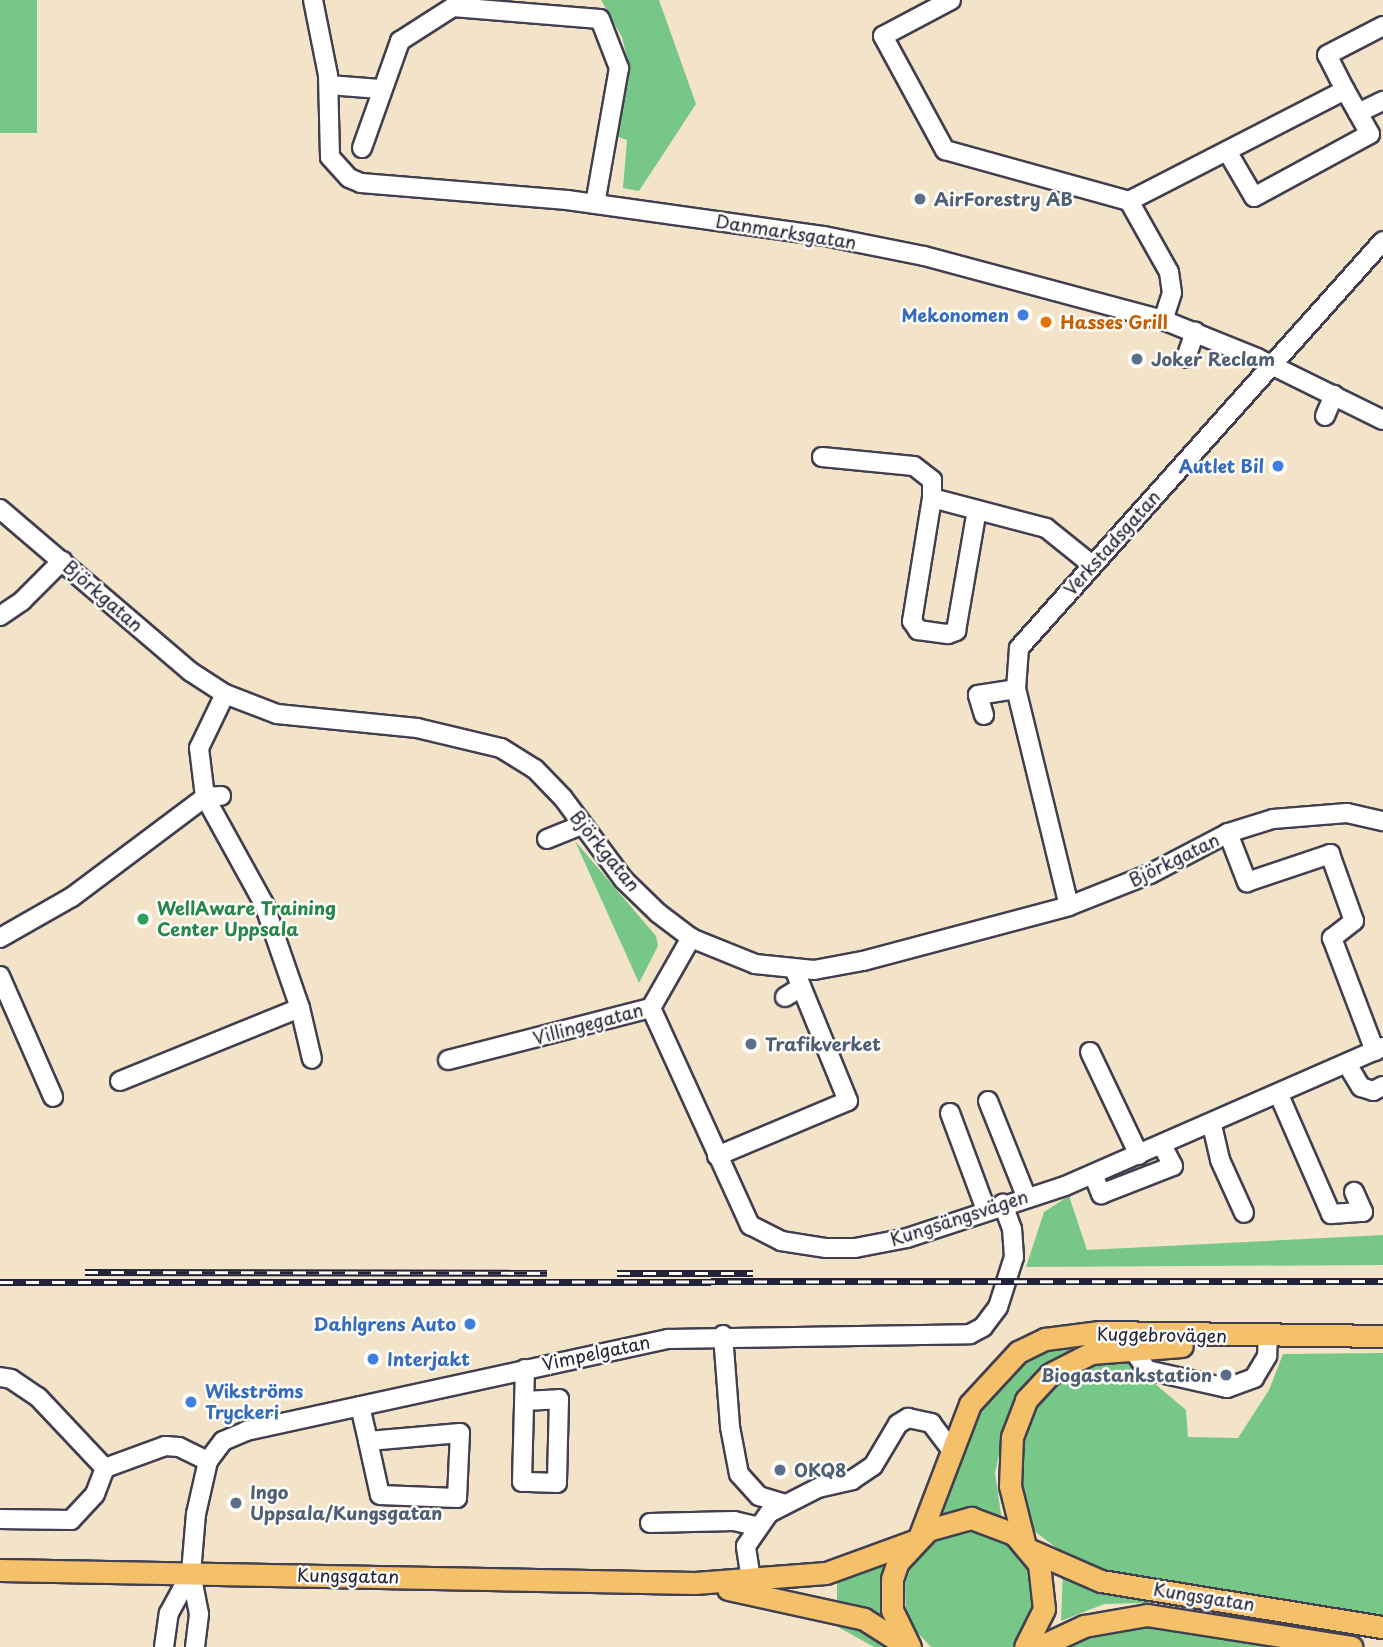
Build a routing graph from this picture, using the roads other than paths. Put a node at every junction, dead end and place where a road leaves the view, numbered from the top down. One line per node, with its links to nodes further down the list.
1 (313, 0): 4 (street, Danmarksgatan)
2 (951, 0): 11 (street)
3 (1383, 26): 6 (street)
4 (328, 85): 5 (street); 12 (street, Danmarksgatan)
5 (380, 89): 9 (street); 12 (street)
6 (1345, 90): 8 (street); 10 (street)
7 (1383, 101): 8 (street)
8 (1358, 113): 10 (street)
9 (362, 148)
10 (1227, 151): 11 (street)
11 (1129, 201): 14 (street)
12 (595, 204): 14 (street, Danmarksgatan)
13 (1383, 241): 17 (street, Verkstadsgatan)
14 (1163, 320): 15 (street, Danmarksgatan)
15 (1195, 332): 16 (street); 17 (street, Danmarksgatan)
16 (1186, 358)
17 (1274, 365): 18 (street, Danmarksgatan); 26 (street, Verkstadsgatan)
18 (1334, 395): 19 (street); 20 (street, Danmarksgatan)
19 (1325, 416)
20 (1383, 420)
21 (822, 457): 22 (street)
22 (932, 498): 24 (street); 24 (street)
23 (0, 509): 25 (street, Björkgatan)
24 (977, 510): 26 (street)
25 (62, 561): 27 (street); 29 (street, Björkgatan)
26 (1092, 565): 28 (street, Verkstadsgatan)
27 (0, 615)
28 (1016, 689): 30 (street); 36 (street, Verkstadsgatan)
29 (225, 694): 31 (street); 33 (street, Björkgatan)
30 (984, 715)
31 (213, 797): 37 (street); 43 (street)
32 (1383, 821): 34 (street, Björkgatan)
33 (582, 825): 35 (street); 38 (street, Björkgatan)
34 (1228, 833): 36 (street, Björkgatan); 45 (street)
35 (547, 839)
36 (1069, 906): 39 (street, Björkgatan)
37 (0, 938)
38 (691, 938): 39 (street, Björkgatan); 44 (street, Villingegatan)
39 (794, 969): 41 (street)
40 (0, 976): 53 (street)
41 (801, 987): 42 (street); 59 (street)
42 (785, 997)
43 (300, 1008): 47 (street); 50 (street)
44 (651, 1008): 48 (street, Villingegatan); 59 (street, Kungsängsvägen)
45 (1379, 1049): 49 (street, Kungsängsvägen)
46 (1090, 1052): 58 (street)
47 (312, 1059)
48 (449, 1060)
49 (1347, 1064): 51 (street); 52 (street, Kungsängsvägen)
50 (120, 1081)
51 (1383, 1086)
52 (1279, 1095): 56 (street, Kungsängsvägen); 61 (street)
53 (53, 1097)
54 (988, 1101): 62 (street)
55 (950, 1113): 63 (street, Vimpelgatan)
56 (1212, 1125): 57 (street, Kungsängsvägen); 64 (street)
57 (1162, 1145): 58 (street, Kungsängsvägen); 60 (street)
58 (1139, 1155): 60 (street, Kungsängsvägen)
59 (717, 1156): 63 (street, Kungsängsvägen)
60 (1093, 1174): 62 (street, Kungsängsvägen)
61 (1354, 1192)
62 (1026, 1196): 63 (street, Kungsängsvägen)
63 (994, 1207): 65 (street, Vimpelgatan)
64 (1244, 1213)
65 (723, 1335): 69 (street, Vimpelgatan); 77 (street)
66 (1383, 1336): 67 (main road, Kuggebrovägen)
67 (1268, 1338): 68 (main road, Kuggebrovägen); 68 (street); 74 (main road, Kuggebrovägen)
68 (1133, 1350): 82 (main road, Kuggebrovägen)
69 (525, 1369): 71 (street); 72 (street, Vimpelgatan)
70 (0, 1377): 76 (street)
71 (524, 1401): 71 (street)
72 (360, 1406): 73 (street); 75 (street, Vimpelgatan)
73 (368, 1441): 73 (street)
74 (952, 1451): 77 (street); 81 (main road, Kuggebrovägen)
75 (208, 1461): 76 (street); 84 (street)
76 (105, 1468): 78 (street)
77 (777, 1508): 80 (street)
78 (0, 1518)
79 (650, 1523): 80 (street)
80 (757, 1526): 85 (street)
81 (917, 1538): 82 (main road, Kungsgatan); 85 (main road, Kungsgatan); 90 (main road, Kuggebrovägen)
82 (1027, 1546): 87 (main road, Kungsgatan); 91 (main road, Kuggebrovägen)
83 (0, 1570): 84 (main road, Kungsgatan)
84 (191, 1573): 86 (main road, Kungsgatan); 88 (street); 89 (street)
85 (751, 1579): 86 (main road, Kungsgatan)
86 (695, 1583): 90 (main road, Kungsgatan)
87 (1383, 1627)
88 (164, 1647)
89 (195, 1647)
90 (909, 1647)
91 (1026, 1647)
92 (1039, 1647): 93 (main road, Kungsgatan)
93 (1352, 1647)

